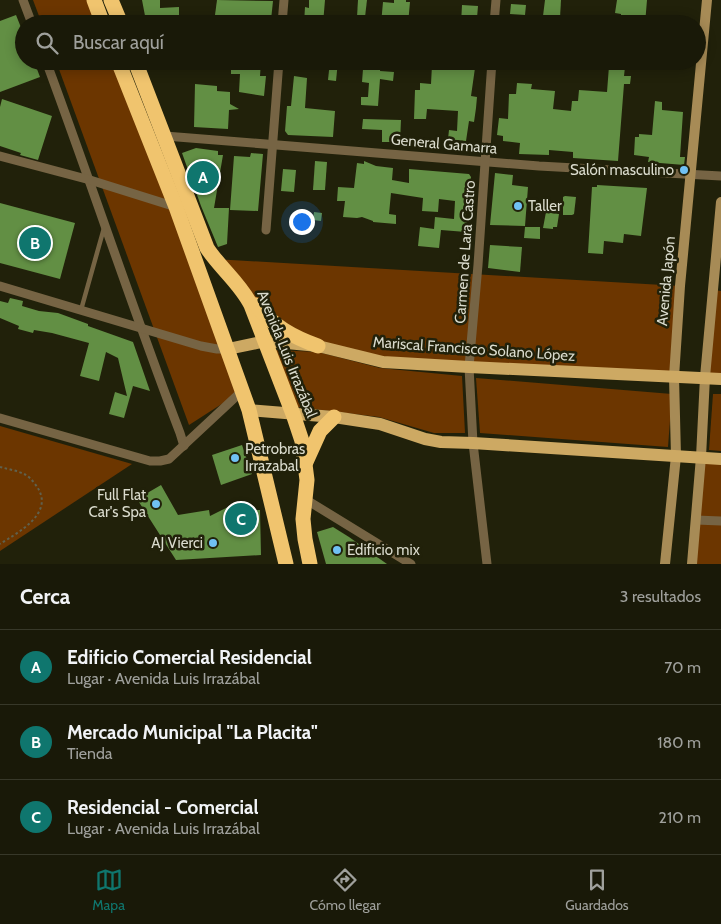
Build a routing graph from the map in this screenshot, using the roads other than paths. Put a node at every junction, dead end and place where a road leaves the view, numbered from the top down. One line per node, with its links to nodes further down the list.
1 (23, 0): 7 (street)
2 (94, 0): 8 (highway)
3 (111, 0): 9 (highway)
4 (284, 0): 10 (street)
5 (496, 0): 11 (street)
6 (707, 0): 12 (main road, Avenida Japón)
7 (29, 15)
8 (100, 15)
9 (117, 15)
10 (283, 15)
11 (495, 15)
12 (706, 15)
13 (49, 70): 25 (street)
14 (122, 70): 27 (highway)
15 (139, 70): 19 (highway, Avenida Luis Irrazábal)
16 (278, 70): 20 (street)
17 (491, 70): 22 (street, Carmen de Lara Castro)
18 (700, 70): 23 (main road, Avenida Japón)
19 (165, 136): 20 (street, General Gamarra); 31 (highway, Avenida Luis Irrazábal)
20 (273, 144): 22 (street, General Gamarra); 29 (street)
21 (0, 156): 25 (street)
22 (485, 160): 23 (street, General Gamarra); 37 (street, Carmen de Lara Castro)
23 (690, 175): 24 (street, General Gamarra); 38 (main road, Avenida Japón)
24 (721, 176)
25 (90, 180): 27 (street); 28 (street)
26 (721, 202): 39 (main road)
27 (176, 208): 36 (highway)
28 (105, 222): 32 (lane); 33 (street)
29 (266, 230)
30 (0, 286): 32 (street)
31 (244, 291): 34 (highway, Avenida Luis Irrazábal); 35 (highway)
32 (80, 310): 33 (street)
33 (140, 328): 36 (street); 47 (street)
34 (266, 341): 35 (main road, Mariscal Francisco Solano López); 36 (main road, Mariscal Francisco Solano López); 43 (highway, Avenida Luis Irrazábal)
35 (318, 346): 37 (main road, Mariscal Francisco Solano López)
36 (228, 349): 41 (highway)
37 (469, 368): 38 (main road, Mariscal Francisco Solano López); 46 (street, Carmen de Lara Castro)
38 (674, 377): 39 (main road, Mariscal Francisco Solano López); 48 (main road, Avenida Japón)
39 (705, 377): 40 (main road, Mariscal Francisco Solano López); 49 (main road)
40 (721, 379)
41 (242, 391): 42 (highway); 47 (street)
42 (249, 410): 43 (main road); 55 (highway)
43 (293, 414): 44 (main road); 51 (highway, Avenida Luis Irrazábal)
44 (334, 417): 46 (main road); 51 (highway)
45 (0, 418): 47 (street)
46 (473, 443): 48 (main road); 58 (street, Carmen de Lara Castro)
47 (184, 446)
48 (676, 456): 49 (main road); 59 (main road, Avenida Japón)
49 (701, 457): 50 (main road); 53 (main road)
50 (721, 459)
51 (306, 463): 52 (highway, Avenida Luis Irrazábal)
52 (305, 499): 56 (highway, Avenida Luis Irrazábal); 57 (street)
53 (696, 520): 54 (street); 60 (main road)
54 (721, 521)
55 (286, 564)
56 (310, 564)
57 (411, 564)
58 (487, 564)
59 (665, 564)
60 (692, 564)

